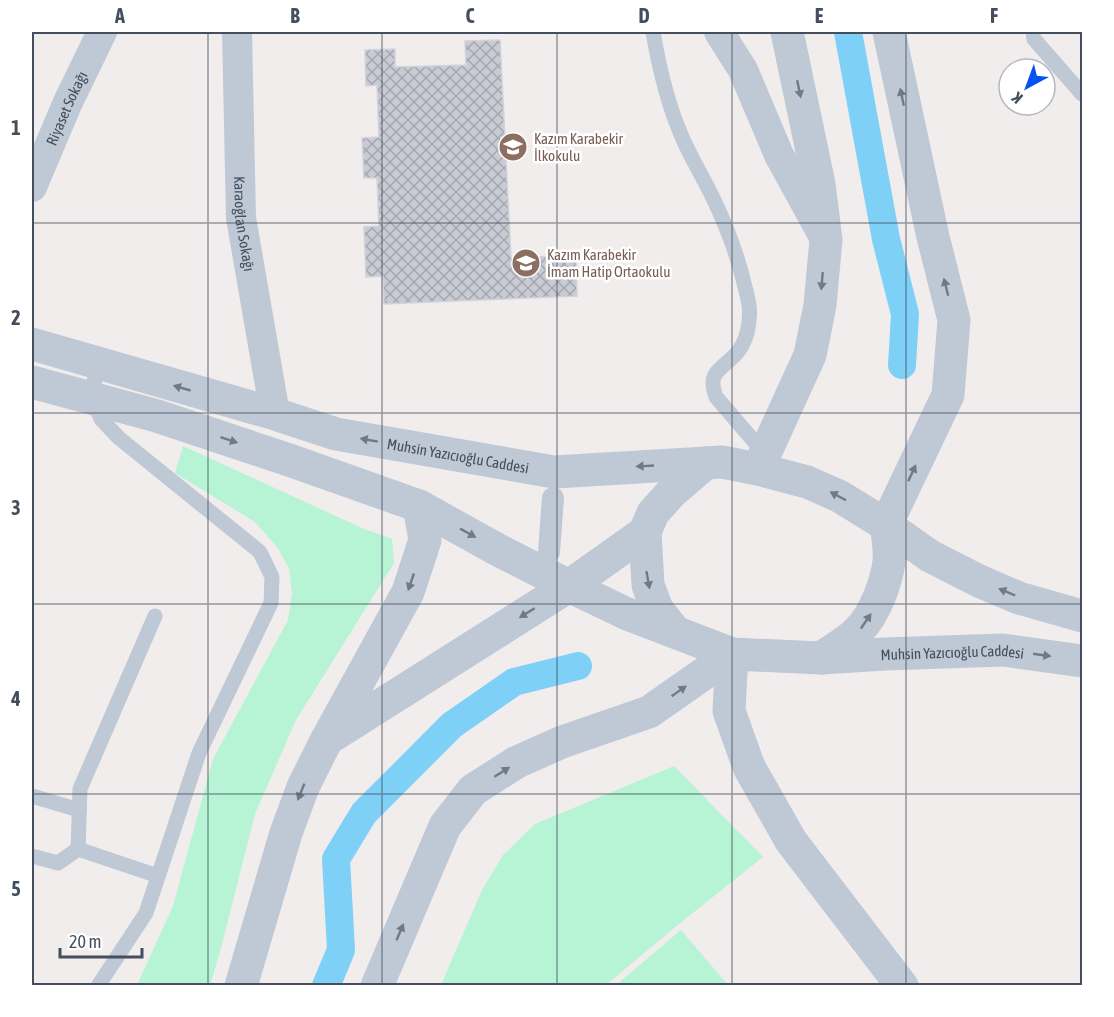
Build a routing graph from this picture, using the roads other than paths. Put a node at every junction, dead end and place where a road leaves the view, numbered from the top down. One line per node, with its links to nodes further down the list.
1 (102, 32): 9 (street, Riyaset Sokağı)
2 (237, 32): 15 (street, Karaoğlan Sokağı)
3 (653, 32): 16 (lane)
4 (719, 32): 10 (street)
5 (787, 32): 10 (street, one-way to 10)
6 (889, 32): 20 (street, one-way to 6)
7 (1033, 32): 8 (lane)
8 (1083, 94)
9 (32, 187)
10 (826, 240): 16 (street, one-way to 16)
11 (32, 344): 12 (street, Muhsin Yazıcıoğlu Caddesi)
12 (96, 363): 14 (lane); 15 (street, Muhsin Yazıcıoğlu Caddesi, one-way to 12)
13 (32, 382): 14 (street, Muhsin Yazıcıoğlu Caddesi)
14 (93, 399): 19 (street, Muhsin Yazıcıoğlu Caddesi, one-way to 19); 35 (lane)
15 (275, 414): 17 (street, Muhsin Yazıcıoğlu Caddesi, one-way to 15)
16 (762, 461): 17 (street, Muhsin Yazıcıoğlu Caddesi); 20 (street, Muhsin Yazıcıoğlu Caddesi, one-way to 16)
17 (706, 463): 21 (street)
18 (554, 498): 22 (street)
19 (419, 506): 23 (street, Muhsin Yazıcıoğlu Caddesi, one-way to 23); 30 (street, one-way to 30)
20 (886, 525): 25 (street, Muhsin Yazıcıoğlu Caddesi, one-way to 20); 28 (street, one-way to 20)
21 (645, 532): 23 (street); 26 (street, one-way to 26)
22 (549, 552)
23 (569, 586): 26 (street, Muhsin Yazıcıoğlu Caddesi); 30 (street, one-way to 30)
24 (155, 616): 32 (lane)
25 (1083, 616)
26 (675, 632): 27 (street, Muhsin Yazıcıoğlu Caddesi)
27 (732, 654): 28 (street, Muhsin Yazıcıoğlu Caddesi); 38 (street, one-way to 27); 39 (street)
28 (822, 658): 29 (street, Muhsin Yazıcıoğlu Caddesi, one-way to 29)
29 (1083, 661)
30 (327, 739): 37 (street, one-way to 37)
31 (32, 796): 32 (lane)
32 (79, 810): 33 (lane)
33 (78, 849): 34 (lane); 35 (lane)
34 (32, 856)
35 (159, 876): 36 (lane)
36 (98, 986)
37 (241, 986)
38 (377, 986)
39 (902, 986)

